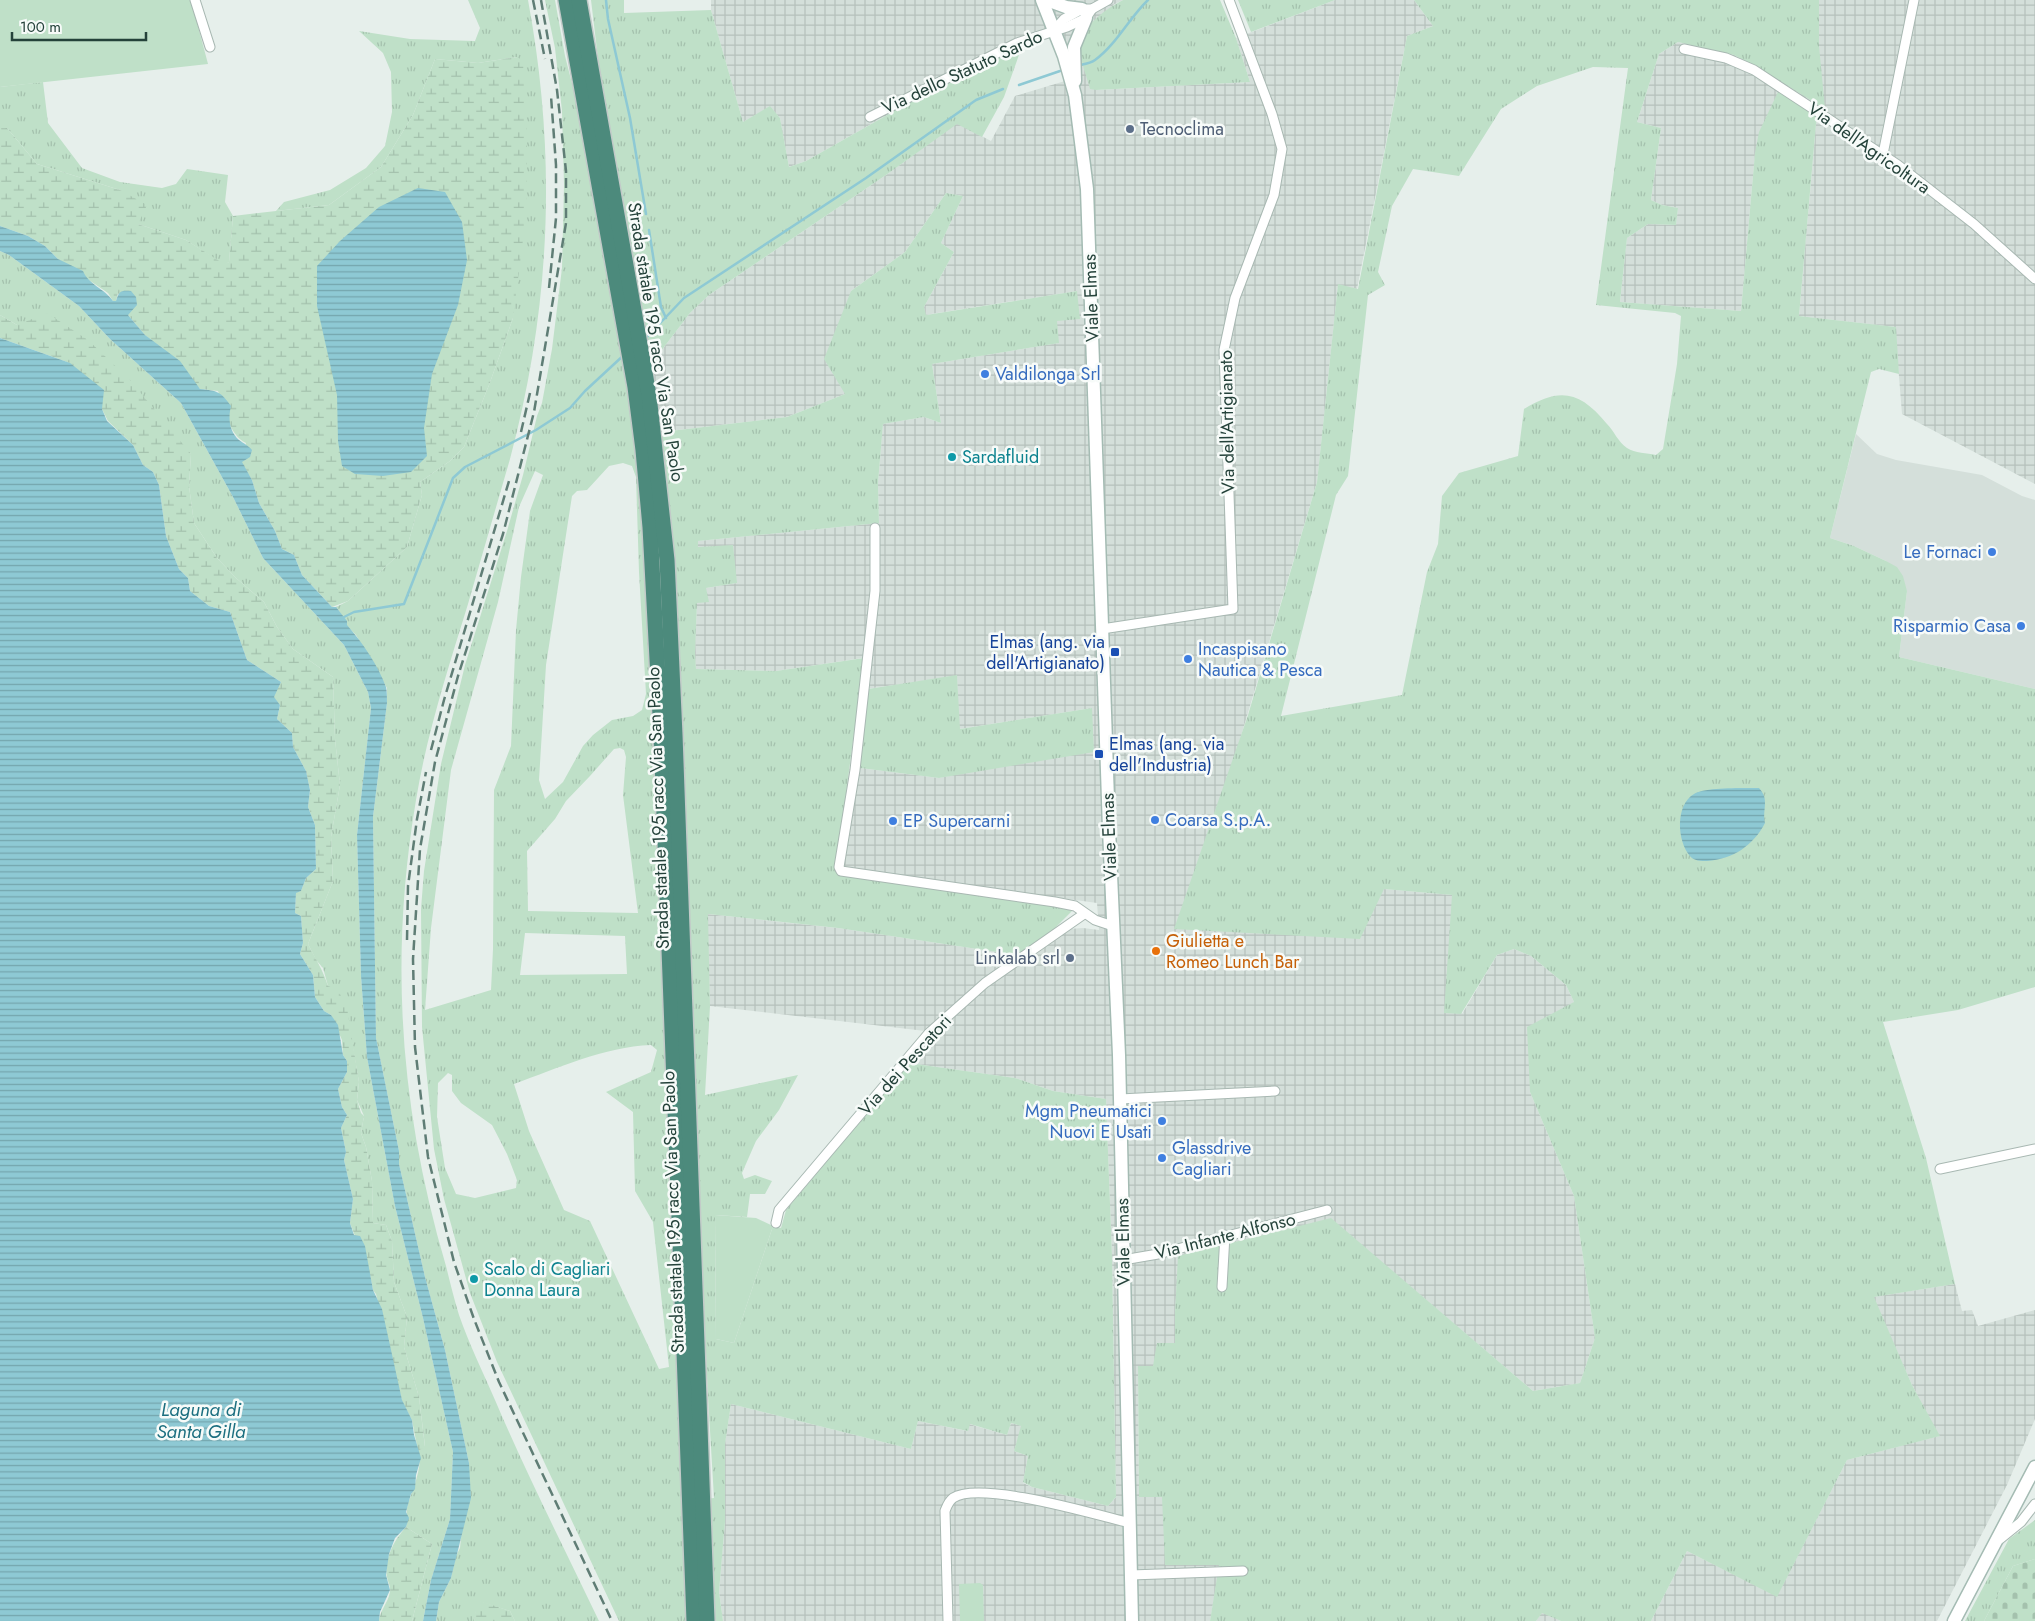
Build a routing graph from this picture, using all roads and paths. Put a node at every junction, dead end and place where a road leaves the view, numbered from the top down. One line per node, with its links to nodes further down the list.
1 (195, 0): 13 (street)
2 (566, 0): 17 (highway, Strada statale 195 racc Via San Paolo)
3 (579, 0): 11 (highway, Strada statale 195 racc Via San Paolo)
4 (587, 0): 11 (highway)
5 (1042, 0): 12 (main road, Viale Elmas)
6 (1047, 0): 10 (main road)
7 (1108, 0): 10 (street)
8 (1229, 0): 21 (street, Via dell'Artigianato)
9 (1914, 0): 18 (street)
10 (1087, 12): 12 (street); 15 (main road)
11 (584, 28): 17 (highway, Strada statale 195 racc Via San Paolo)
12 (1055, 29): 15 (main road, Viale Elmas); 16 (street, Via dello Statuto Sardo)
13 (210, 47)
14 (1684, 49): 18 (street, Via dell'Agricoltura)
15 (1075, 96): 21 (main road, Viale Elmas)
16 (870, 116)
17 (595, 130): 34 (highway, Strada statale 195 racc Via San Paolo)
18 (1883, 154): 19 (street, Via dell'Agricoltura)
19 (2035, 279)
20 (875, 528): 22 (street)
21 (1102, 629): 23 (main road, Viale Elmas)
22 (1084, 914): 23 (street); 29 (street, Via dei Pescatori)
23 (1113, 926): 25 (main road, Viale Elmas)
24 (1275, 1091): 25 (street)
25 (1120, 1099): 31 (main road, Viale Elmas)
26 (2035, 1149): 27 (street)
27 (1940, 1168)
28 (1327, 1210): 30 (street, Via Infante Alfonso)
29 (776, 1222)
30 (1225, 1236): 31 (street, Via Infante Alfonso); 32 (street)
31 (1124, 1260): 36 (main road, Viale Elmas)
32 (1222, 1288)
33 (2035, 1467): 37 (main road)
34 (696, 1500): 40 (highway, Strada statale 195 racc Via San Paolo); 41 (highway, Strada statale 195 racc Via San Paolo)
35 (2035, 1504): 37 (street)
36 (1130, 1523): 39 (main road, Viale Elmas); 42 (street)
37 (1995, 1542): 44 (main road)
38 (1243, 1571): 39 (street)
39 (1131, 1575): 43 (main road, Viale Elmas)
40 (694, 1621)
41 (707, 1621)
42 (948, 1621)
43 (1132, 1621)
44 (1954, 1621)

